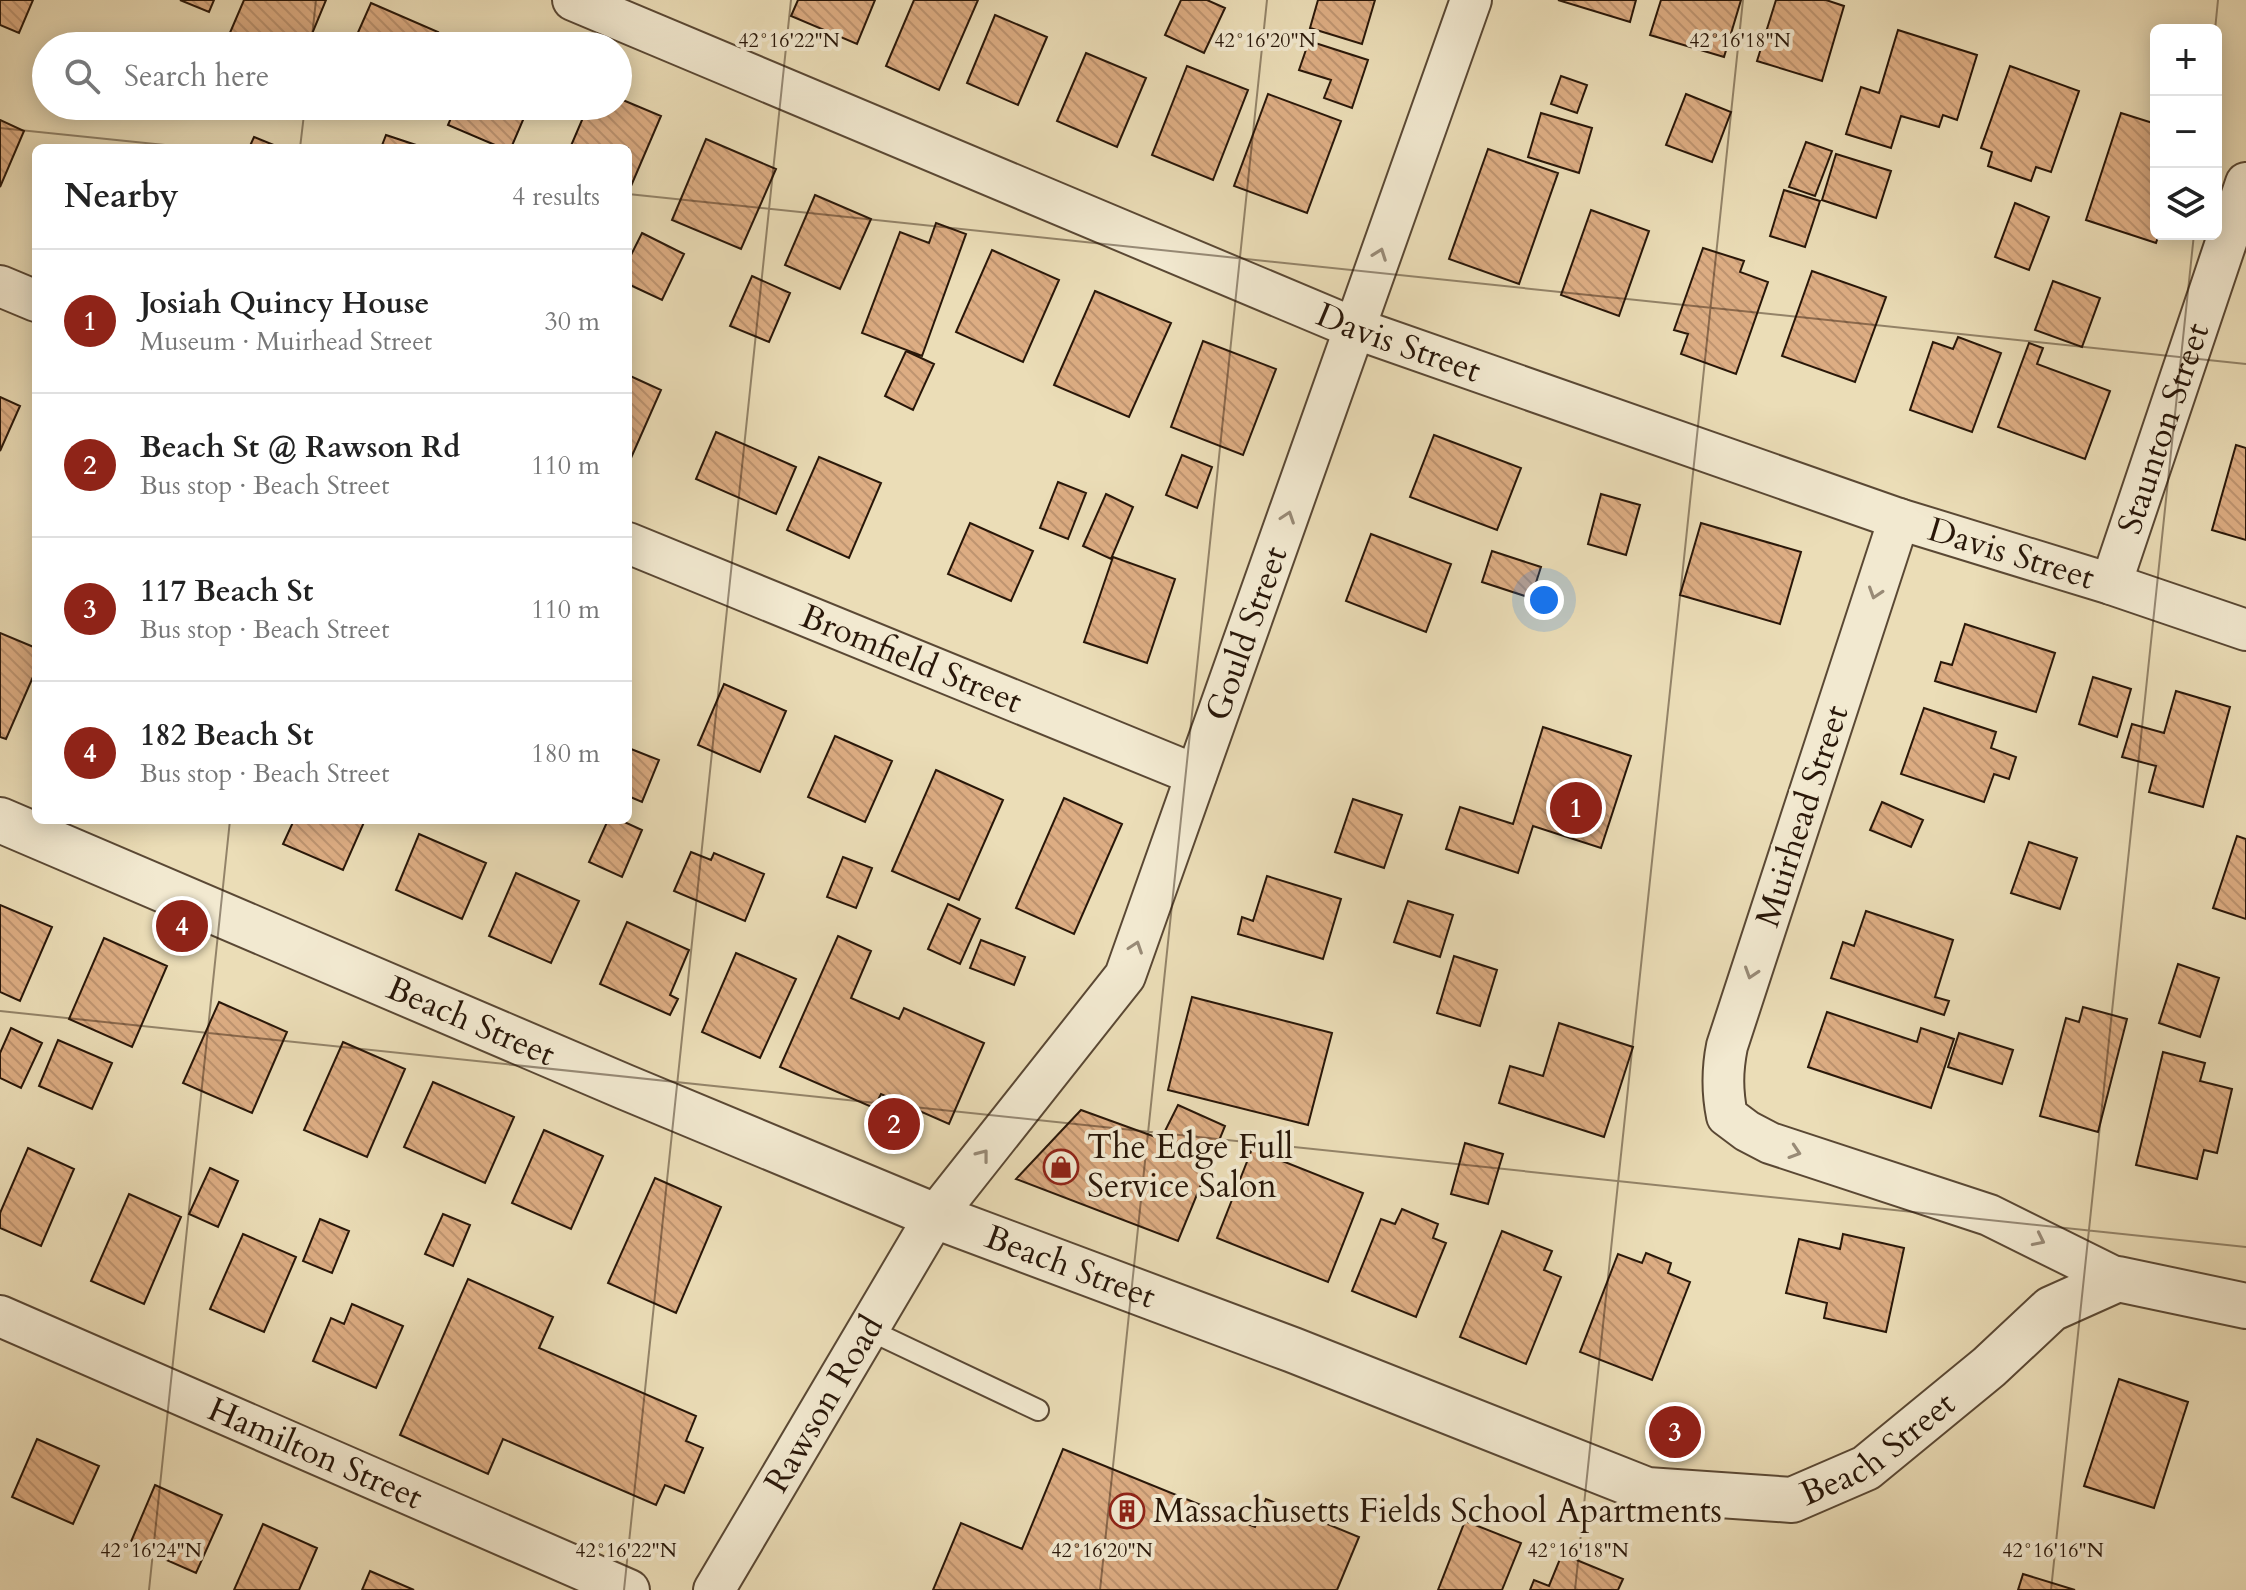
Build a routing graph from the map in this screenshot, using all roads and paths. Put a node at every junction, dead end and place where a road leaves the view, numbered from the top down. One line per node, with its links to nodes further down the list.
1 (573, 0): 6 (street, Davis Street)
2 (1471, 0): 6 (street, Gould Street, one-way to 2)
3 (2246, 183): 9 (street, Staunton Street)
4 (0, 286): 5 (street)
5 (32, 299)
6 (1354, 328): 7 (street, Davis Street); 11 (street, Gould Street, one-way to 6)
7 (1899, 519): 9 (street, Davis Street); 14 (street, Muirhead Street, one-way to 14)
8 (632, 545): 11 (street, Bromfield Street)
9 (2111, 584): 10 (street, Davis Street)
10 (2246, 630)
11 (1196, 775): 13 (street, Gould Street, one-way to 11)
12 (0, 820): 13 (street, Beach Street)
13 (935, 1216): 14 (street, Beach Street); 17 (street, Rawson Road)
14 (2118, 1279): 15 (street)
15 (2246, 1306)
16 (0, 1316): 19 (street, Hamilton Street)
17 (867, 1329): 18 (lane); 20 (street, Rawson Road)
18 (1038, 1410)
19 (629, 1590)
20 (714, 1590)

